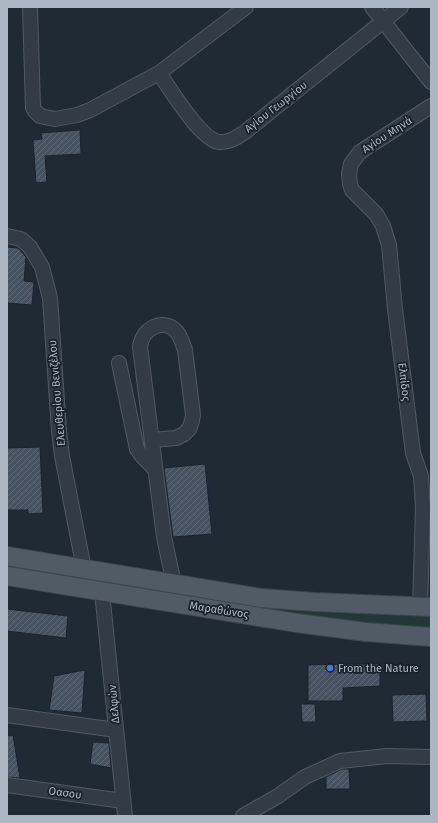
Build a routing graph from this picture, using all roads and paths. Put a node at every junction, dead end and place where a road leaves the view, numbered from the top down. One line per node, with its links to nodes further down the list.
1 (30, 7): 6 (street)
2 (246, 7): 6 (street)
3 (372, 7): 5 (street)
4 (401, 7): 5 (street, Αγίου Γεωργίου)
5 (384, 22): 6 (street, Αγίου Γεωργίου); 7 (street)
6 (159, 73)
7 (431, 82)
8 (431, 106): 9 (street, Αγίου Μηνά)
9 (350, 169): 19 (street, Ελπίδος)
10 (7, 236): 15 (street, Ελευθερίου Βενιζέλου)
11 (119, 363): 13 (street)
12 (152, 440): 12 (street); 13 (street)
13 (155, 469): 17 (street)
14 (7, 556): 15 (main road, Μαραθώνος)
15 (84, 569): 17 (main road, Μαραθώνος)
16 (7, 576): 18 (main road, Μαραθώνος)
17 (174, 584): 19 (main road, Μαραθώνος)
18 (102, 592): 20 (main road, Μαραθώνος); 22 (street, Δελφών)
19 (426, 607)
20 (431, 637)
21 (7, 715): 22 (street)
22 (116, 730): 25 (street, Δελφών)
23 (431, 757): 27 (street)
24 (7, 785): 25 (street, Οασου)
25 (123, 801): 26 (street, Δελφών)
26 (125, 816)
27 (243, 816)

